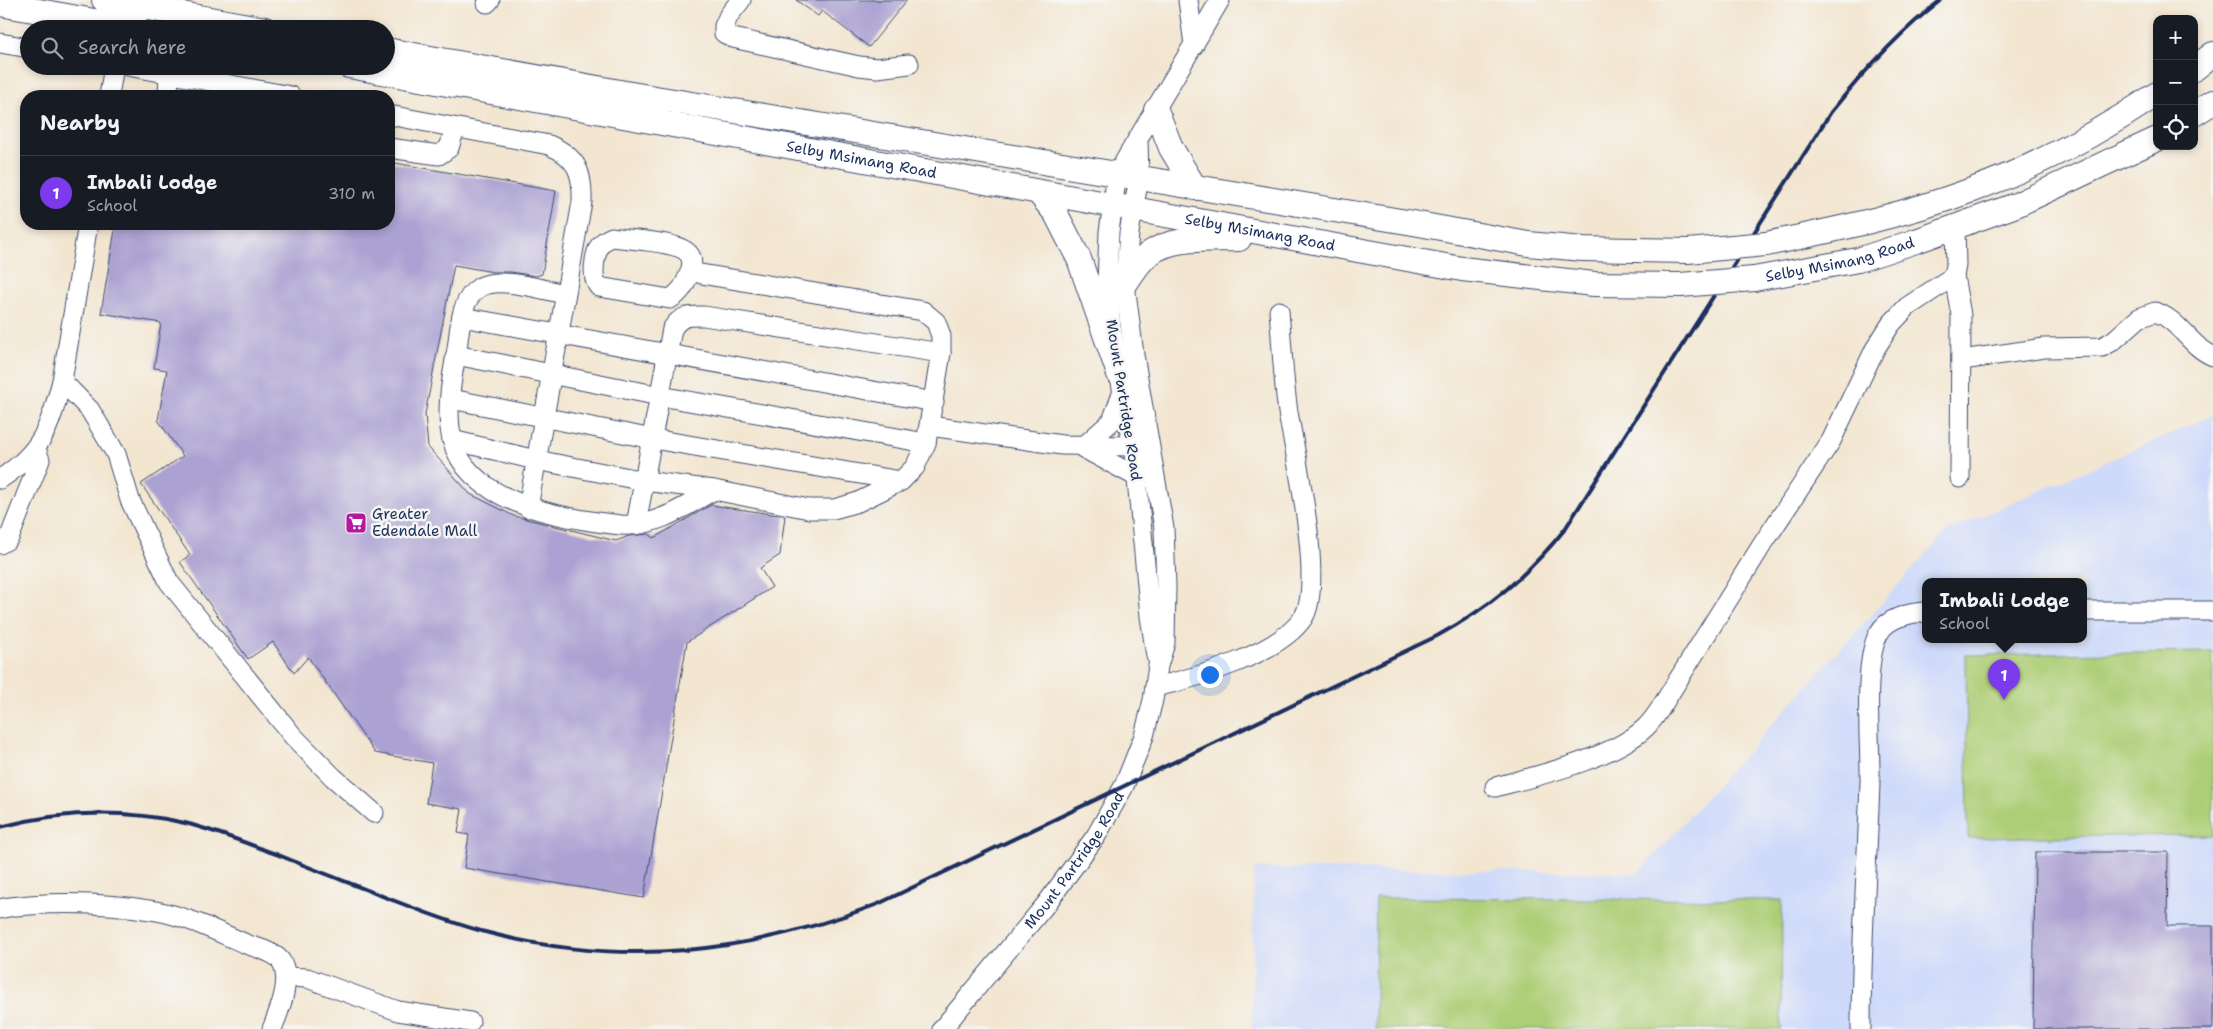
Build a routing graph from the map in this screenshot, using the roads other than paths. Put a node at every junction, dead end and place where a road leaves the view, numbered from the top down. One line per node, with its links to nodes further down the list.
1 (104, 0): 7 (main road)
2 (741, 0): 13 (street)
3 (1188, 0): 9 (street)
4 (1220, 0): 9 (street, Mount Partridge Road)
5 (0, 4): 6 (main road)
6 (88, 20)
7 (215, 20)
8 (0, 43): 10 (street)
9 (1194, 45): 24 (street, Mount Partridge Road)
10 (20, 46)
11 (395, 52): 30 (main road, Selby Msimang Road)
12 (2213, 54): 14 (main road)
13 (909, 64)
14 (2198, 65)
15 (395, 74): 32 (main road, Selby Msimang Road)
16 (112, 75): 19 (street)
17 (169, 75): 20 (street)
18 (175, 75): 21 (street)
19 (110, 90)
20 (168, 90)
21 (258, 90)
22 (2153, 97): 31 (main road, Selby Msimang Road, bridge)
23 (2213, 102): 25 (main road)
24 (1156, 110): 30 (street, Mount Partridge Road); 31 (main road)
25 (2198, 111)
26 (395, 116): 27 (street)
27 (455, 128): 29 (street); 40 (street)
28 (2153, 140): 34 (main road, Selby Msimang Road)
29 (395, 149)
30 (1128, 176): 31 (main road, Selby Msimang Road); 33 (street, Mount Partridge Road)
31 (1196, 188)
32 (1038, 192): 33 (main road, Selby Msimang Road); 53 (main road)
33 (1123, 206): 36 (main road, Selby Msimang Road); 39 (street, Mount Partridge Road); 53 (street, Mount Partridge Road)
34 (1955, 227): 36 (main road, Selby Msimang Road, bridge); 38 (street)
35 (87, 230): 52 (street)
36 (1290, 239): 39 (main road)
37 (701, 274): 47 (street)
38 (1954, 276): 50 (street); 79 (street)
39 (1126, 284): 61 (street, Mount Partridge Road)
40 (566, 294): 43 (street); 45 (street)
41 (670, 299): 41 (street); 44 (street)
42 (1279, 310): 78 (street)
43 (462, 317): 45 (street); 48 (street)
44 (677, 321): 46 (street); 47 (street)
45 (559, 333): 46 (street); 51 (street)
46 (667, 353): 54 (street); 56 (street)
47 (941, 353): 56 (street)
48 (456, 355): 51 (street); 55 (street)
49 (2213, 356): 50 (street)
50 (1962, 360): 66 (street)
51 (551, 375): 54 (street); 57 (street)
52 (62, 381): 63 (street); 80 (street)
53 (1121, 383): 61 (street, Mount Partridge Road); 62 (street)
54 (660, 396): 58 (street); 59 (street)
55 (451, 398): 57 (street); 60 (street)
56 (934, 402): 58 (street)
57 (544, 418): 59 (street); 64 (street)
58 (928, 435): 62 (street); 69 (street)
59 (653, 439): 68 (street); 69 (street)
60 (452, 440): 64 (street); 71 (street)
61 (1142, 444): 62 (street); 65 (street, Mount Partridge Road); 77 (street, Mount Partridge Road)
62 (1082, 446): 65 (street)
63 (36, 449): 67 (street); 73 (street)
64 (536, 460): 68 (street); 71 (street)
65 (1137, 477): 77 (street, Mount Partridge Road)
66 (1960, 478)
67 (0, 479)
68 (646, 481): 70 (street); 72 (street)
69 (900, 481): 70 (street)
70 (714, 490): 72 (street)
71 (528, 508): 72 (street)
72 (636, 526)
73 (0, 544)
74 (2087, 611): 75 (street)
75 (2213, 611)
76 (1922, 613): 86 (street)
77 (1158, 666): 78 (street, Mount Partridge Road)
78 (1155, 687): 85 (street, Mount Partridge Road)
79 (1495, 788)
80 (374, 813)
81 (0, 909): 82 (street)
82 (286, 977): 83 (street); 84 (street)
83 (470, 1022)
84 (272, 1029)
85 (942, 1029)
86 (1861, 1029)

